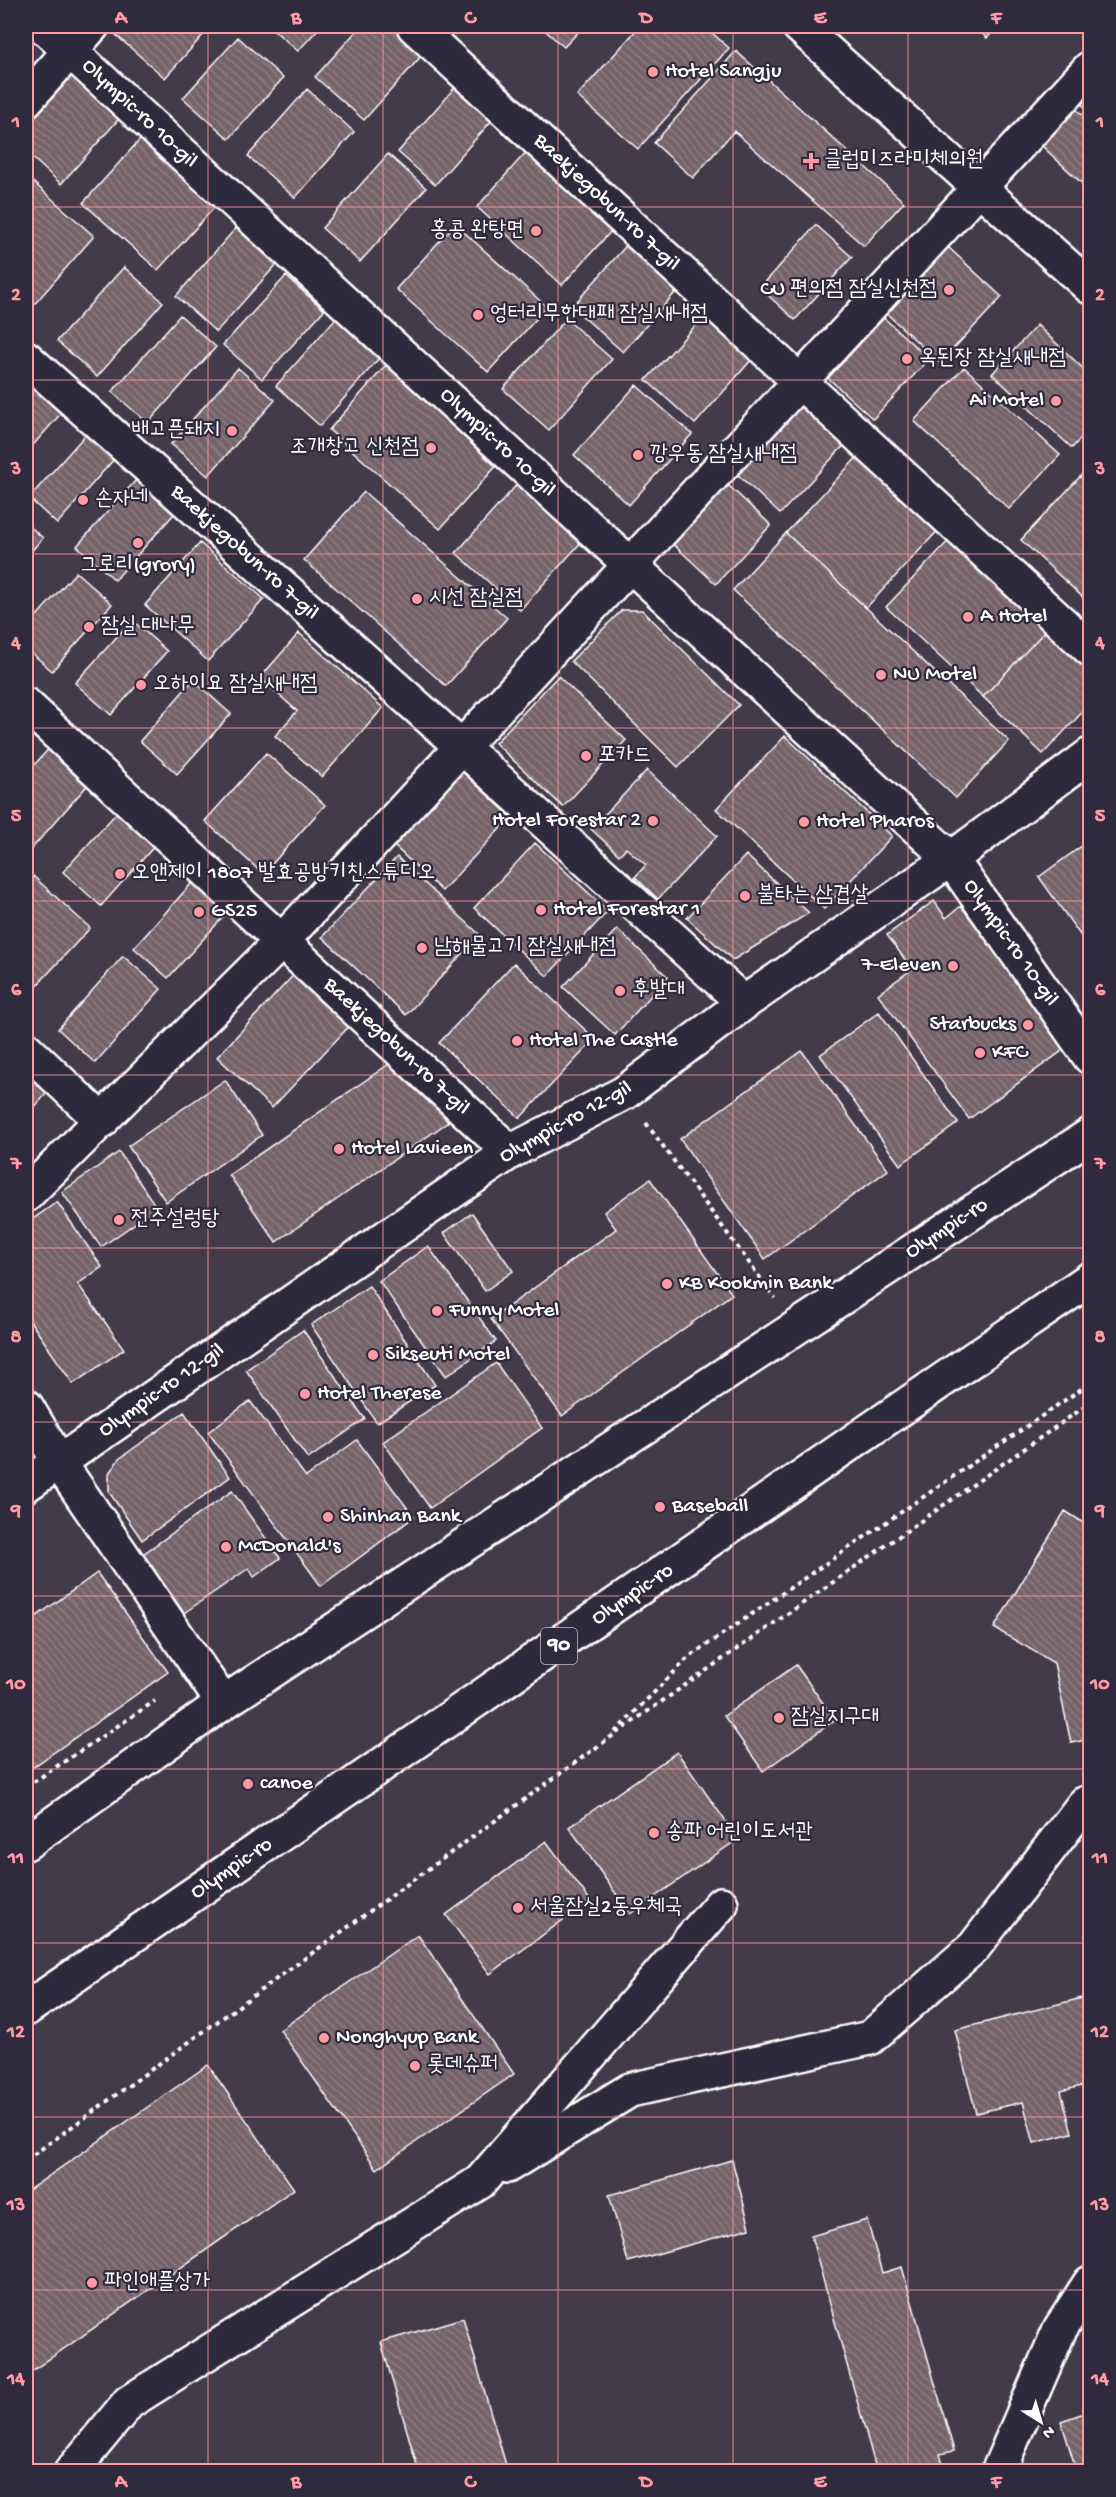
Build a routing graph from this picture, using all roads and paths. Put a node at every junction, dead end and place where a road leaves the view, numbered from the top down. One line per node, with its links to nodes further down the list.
1 (43, 26): 5 (street, Olympic-ro 10-gil)
2 (92, 26): 5 (street)
3 (414, 26): 11 (street, Baekjegobun-ro 7-gil)
4 (799, 26): 8 (street)
5 (70, 50): 7 (street); 12 (street, Olympic-ro 10-gil)
6 (1090, 68): 8 (street)
7 (26, 100)
8 (980, 187): 9 (street); 11 (street)
9 (1090, 287)
10 (26, 358): 15 (street, Baekjegobun-ro 7-gil)
11 (799, 381): 12 (street); 13 (street, Baekjegobun-ro 7-gil)
12 (631, 566): 15 (street); 17 (street, Olympic-ro 10-gil)
13 (1090, 649)
14 (26, 705): 18 (street, Baekjegobun-ro 7-gil)
15 (462, 747): 18 (street); 19 (street, Baekjegobun-ro 7-gil)
16 (1090, 755): 17 (street, Olympic-ro 10-gil)
17 (951, 859): 19 (street, Olympic-ro 12-gil); 21 (street, Olympic-ro 10-gil)
18 (282, 941): 23 (street); 25 (street, Baekjegobun-ro 7-gil)
19 (744, 1003): 22 (street, Olympic-ro 12-gil)
20 (26, 1049): 23 (street)
21 (1090, 1057)
22 (624, 1094): 25 (street, Olympic-ro 12-gil); 28 (path)
23 (102, 1121): 26 (street)
24 (1090, 1135): 28 (street, Olympic-ro)
25 (510, 1152): 32 (street, Olympic-ro 12-gil)
26 (26, 1195)
27 (1090, 1279): 39 (street, Olympic-ro / 90)
28 (796, 1327): 34 (street, Olympic-ro)
29 (1090, 1383): 35 (path)
30 (1090, 1403): 35 (path)
31 (26, 1406): 32 (street)
32 (59, 1462): 33 (street, Olympic-ro 12-gil); 34 (street)
33 (26, 1485)
34 (223, 1703): 37 (street, Olympic-ro)
35 (608, 1739): 40 (path)
36 (1090, 1802): 41 (street)
37 (26, 1843)
38 (722, 1904): 41 (street)
39 (26, 2009)
40 (26, 2160)
41 (480, 2182): 43 (street)
42 (1090, 2283): 44 (street)
43 (71, 2472)
44 (998, 2472)

